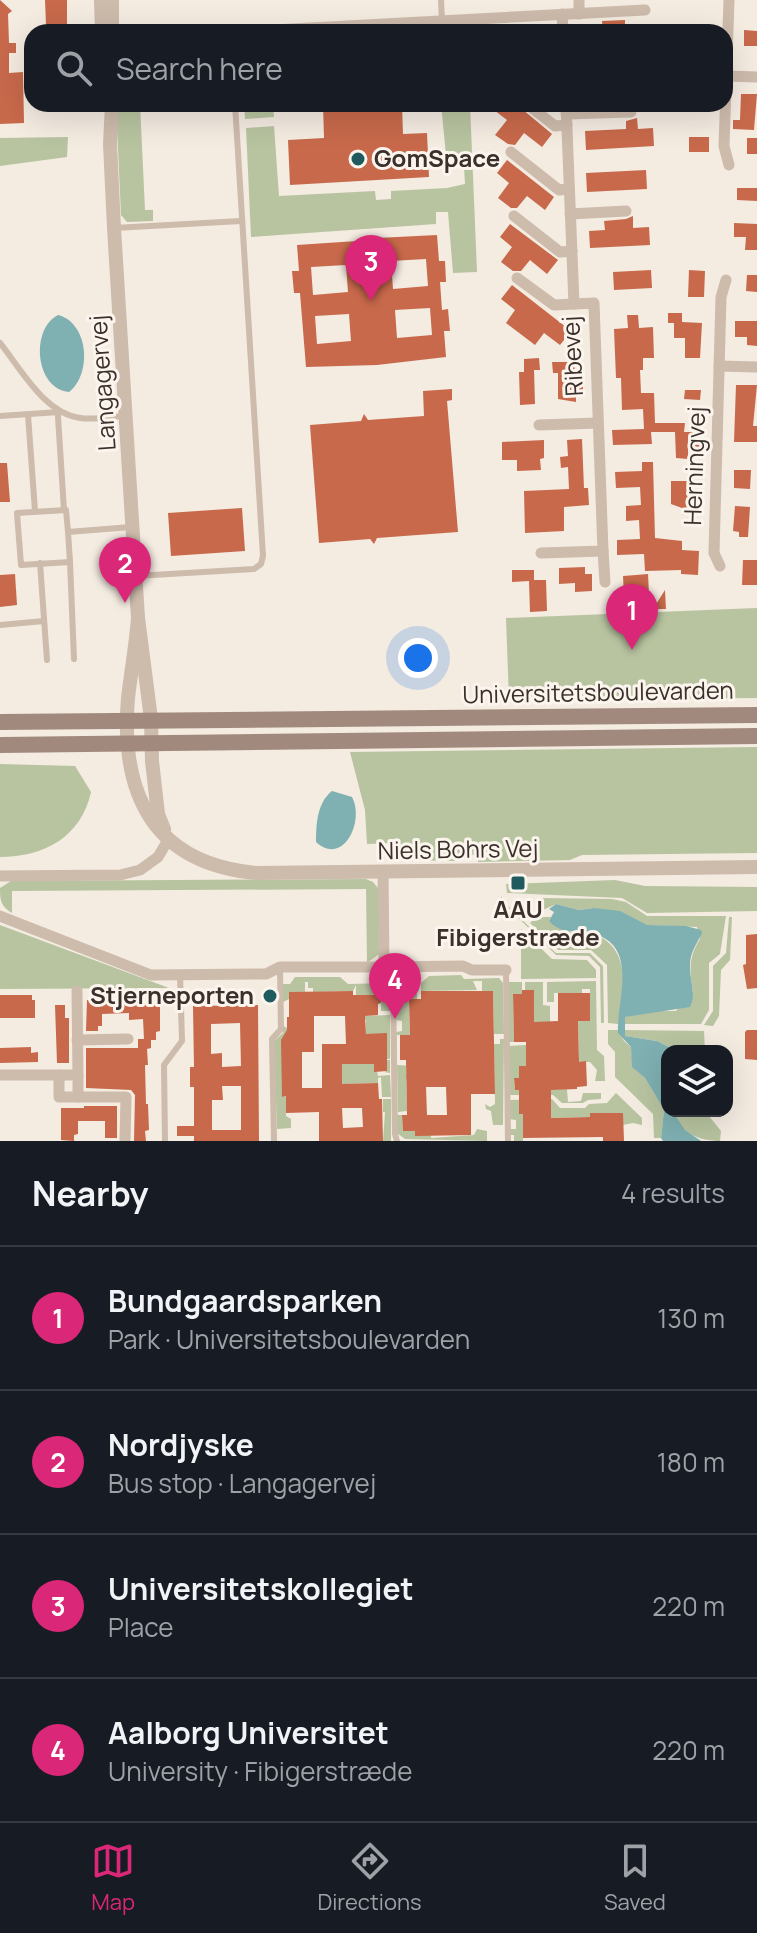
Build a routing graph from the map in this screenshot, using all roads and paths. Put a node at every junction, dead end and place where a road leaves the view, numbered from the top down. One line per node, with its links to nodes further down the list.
1 (101, 0): 10 (street)
2 (112, 0): 11 (street)
3 (441, 0): 9 (lane)
4 (579, 0): 8 (street)
5 (729, 0): 14 (street)
6 (645, 10): 8 (street)
7 (562, 14): 8 (street); 9 (street); 13 (street)
8 (579, 14)
9 (442, 20): 12 (street)
10 (102, 24)
11 (112, 24)
12 (373, 24)
13 (563, 24)
14 (728, 24)
15 (733, 76): 16 (street)
16 (757, 77)
17 (106, 112): 24 (street, Langagervej)
18 (112, 112): 24 (street, Langagervej)
19 (235, 112): 31 (lane)
20 (537, 112): 23 (street)
21 (631, 112): 23 (street)
22 (725, 112): 26 (street)
23 (566, 115): 27 (street, Ribevej)
24 (110, 144): 32 (street, Langagervej)
25 (511, 152): 27 (street)
26 (729, 165)
27 (569, 189): 29 (street, Ribevej)
28 (626, 211): 29 (street)
29 (570, 214): 33 (street, Ribevej)
30 (514, 216): 33 (street)
31 (241, 221): 32 (lane); 55 (lane)
32 (114, 228): 43 (street, Langagervej)
33 (572, 251): 36 (street, Ribevej)
34 (517, 278): 36 (street, Ribevej)
35 (726, 280): 38 (street, Herningvej)
36 (574, 304): 44 (street, Ribevej)
37 (0, 343): 40 (lane)
38 (719, 366): 39 (street); 54 (street, Herningvej)
39 (757, 367)
40 (59, 412): 41 (lane); 43 (lane); 46 (lane)
41 (28, 415): 42 (lane); 47 (lane)
42 (0, 416)
43 (127, 416): 48 (street, Langagervej)
44 (598, 423): 45 (street, Ribevej); 50 (street, Ribevej)
45 (539, 425)
46 (64, 510): 47 (lane); 49 (lane)
47 (35, 511): 53 (lane)
48 (134, 527): 49 (lane); 55 (street, Langagervej)
49 (68, 532): 52 (lane)
50 (603, 551): 51 (street); 56 (street, Ribevej)
51 (541, 553)
52 (70, 562): 53 (lane); 60 (lane)
53 (40, 563): 58 (lane)
54 (720, 566)
55 (136, 576): 57 (street, Langagervej)
56 (605, 582)
57 (138, 618): 64 (street, Langagervej); 65 (street, Langagervej)
58 (44, 621): 59 (lane); 61 (lane)
59 (0, 625)
60 (74, 659)
61 (47, 660)
62 (757, 715): 64 (main road, Universitetsboulevarden)
63 (0, 722): 65 (main road)
64 (151, 731): 65 (main road); 65 (main road); 66 (main road, Universitetsboulevarden); 68 (street)
65 (129, 732): 67 (main road); 68 (street, Niels Bohrs Vej)
66 (757, 736)
67 (0, 745)
68 (168, 840): 70 (street, Niels Bohrs Vej); 71 (street)
69 (757, 867): 70 (street, Niels Bohrs Vej)
70 (383, 872): 74 (street)
71 (0, 876)
72 (0, 916): 76 (street)
73 (280, 967): 74 (street); 76 (street); 86 (lane)
74 (384, 967): 75 (street); 87 (lane)
75 (506, 970): 88 (lane)
76 (180, 974): 85 (lane)
77 (77, 991): 79 (street)
78 (128, 1039): 79 (street)
79 (77, 1040): 82 (street)
80 (0, 1075): 81 (street)
81 (59, 1075): 82 (street); 83 (street)
82 (78, 1075): 83 (street)
83 (78, 1097): 84 (street)
84 (125, 1141)
85 (165, 1141)
86 (274, 1141)
87 (397, 1141)
88 (508, 1141)

